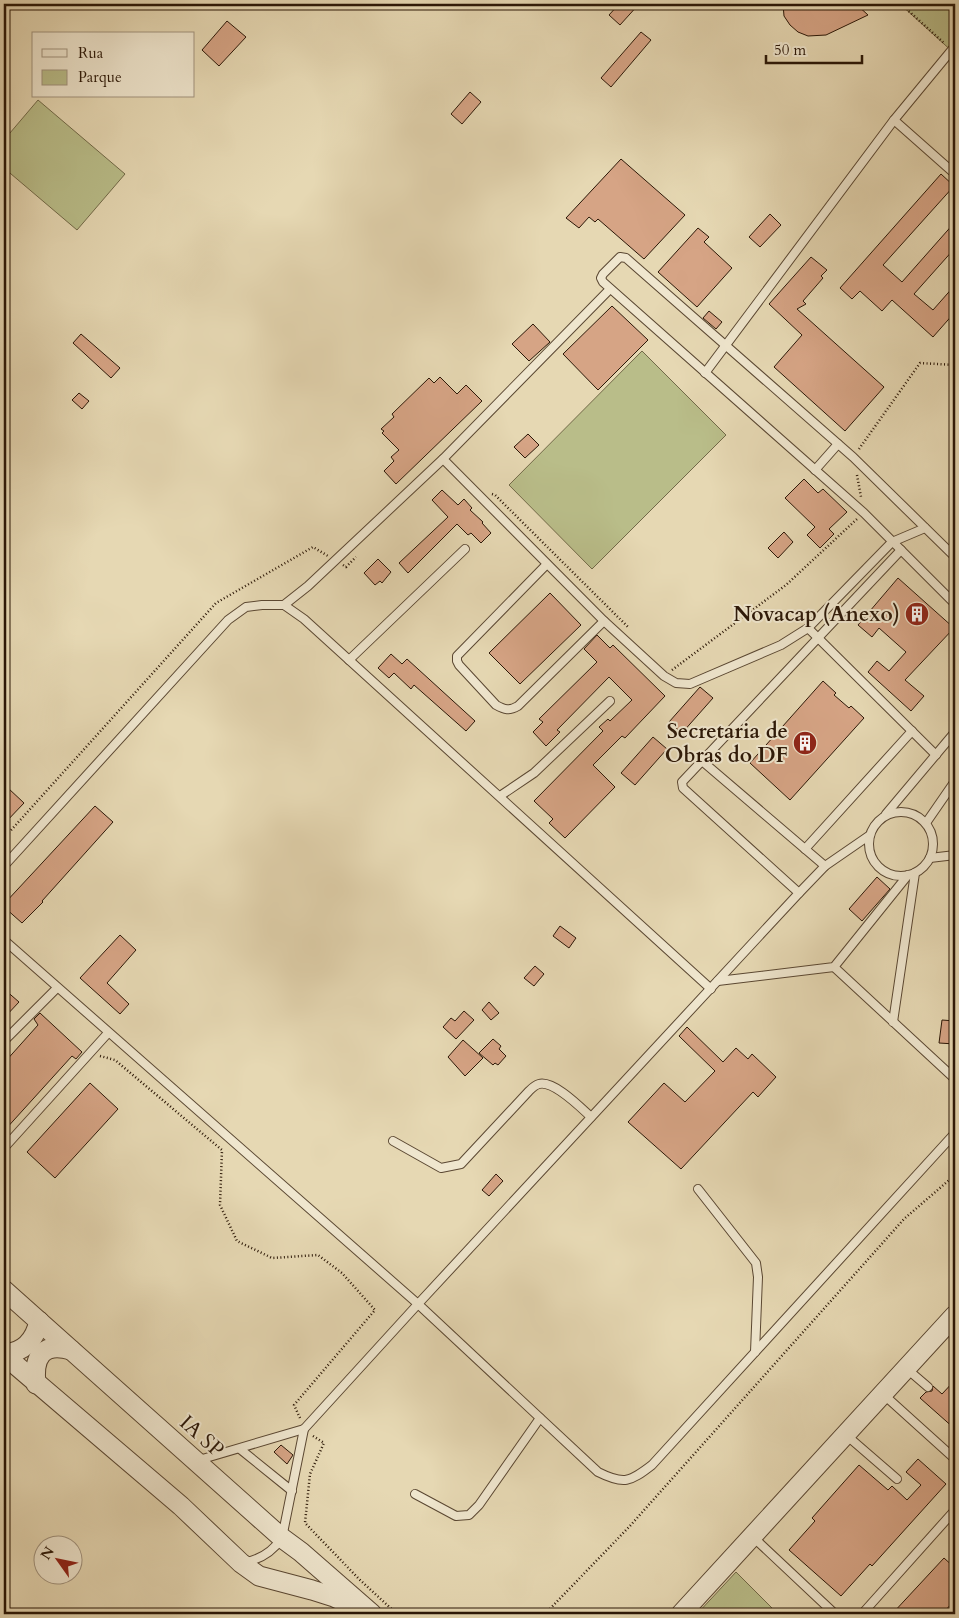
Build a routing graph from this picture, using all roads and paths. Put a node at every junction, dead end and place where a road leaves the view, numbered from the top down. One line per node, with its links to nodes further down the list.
1 (901, 4): 2 (path)
2 (953, 48): 3 (lane)
3 (894, 120): 4 (lane); 6 (lane)
4 (955, 174)
5 (610, 289): 6 (lane); 8 (lane); 11 (lane)
6 (724, 345): 8 (lane); 9 (lane)
7 (955, 366): 10 (path)
8 (705, 372): 12 (lane)
9 (838, 444): 10 (lane); 12 (lane)
10 (853, 457): 14 (path); 15 (lane)
11 (443, 459): 21 (lane); 22 (lane)
12 (814, 470): 14 (lane)
13 (489, 493): 26 (path)
14 (864, 513): 16 (lane); 30 (path)
15 (925, 528): 16 (lane); 20 (lane)
16 (892, 542): 18 (lane); 27 (lane)
17 (466, 548): 29 (lane)
18 (901, 550): 23 (lane); 28 (lane)
19 (359, 553): 21 (path)
20 (955, 557)
21 (334, 560): 24 (lane); 41 (path)
22 (547, 564): 25 (lane); 25 (lane)
23 (955, 604)
24 (284, 605): 29 (lane); 45 (lane)
25 (604, 621): 27 (lane)
26 (629, 628)
27 (808, 628): 28 (lane)
28 (818, 638): 32 (lane); 35 (lane)
29 (350, 660): 37 (lane)
30 (671, 670)
31 (610, 701): 37 (lane)
32 (912, 731): 34 (lane); 42 (lane)
33 (955, 732): 34 (lane)
34 (936, 755): 38 (lane)
35 (702, 760): 42 (lane); 48 (lane)
36 (955, 781): 39 (lane)
37 (500, 796): 53 (lane)
38 (884, 816): 39 (lane); 40 (lane)
39 (926, 823): 44 (lane)
40 (870, 835): 46 (lane); 47 (lane)
41 (4, 838)
42 (805, 849): 46 (lane)
43 (955, 855): 44 (lane)
44 (930, 858): 47 (lane)
45 (4, 866)
46 (825, 866): 48 (lane)
47 (911, 874): 50 (lane); 54 (lane)
48 (799, 893): 51 (lane)
49 (4, 940): 52 (lane)
50 (834, 967): 51 (lane); 54 (lane)
51 (718, 981): 53 (lane)
52 (57, 988): 55 (lane); 56 (lane)
53 (711, 989): 59 (lane)
54 (893, 1022): 58 (lane)
55 (108, 1034): 57 (lane); 66 (lane)
56 (4, 1041)
57 (91, 1053): 62 (lane); 77 (path)
58 (955, 1079)
59 (591, 1117): 61 (lane); 66 (lane)
60 (955, 1133): 70 (lane)
61 (393, 1141)
62 (4, 1148)
63 (955, 1175): 92 (path)
64 (698, 1190): 70 (lane)
65 (4, 1290): 68 (street, IA SP)
66 (418, 1304): 76 (lane); 77 (lane)
67 (955, 1315): 72 (street)
68 (39, 1321): 69 (street, IA SP); 71 (street)
69 (71, 1350): 73 (street); 81 (street, IA SP)
70 (755, 1352): 76 (lane)
71 (4, 1355): 73 (street)
72 (906, 1368): 74 (lane); 75 (street)
73 (36, 1384): 88 (street)
74 (928, 1387)
75 (882, 1393): 78 (street); 80 (lane)
76 (540, 1418): 84 (lane)
77 (304, 1429): 79 (lane); 83 (lane); 91 (path)
78 (845, 1434): 82 (lane); 86 (street)
79 (240, 1449): 81 (lane); 83 (lane)
80 (955, 1459)
81 (197, 1461): 87 (street, IA SP)
82 (897, 1479)
83 (292, 1491): 87 (lane)
84 (415, 1494)
85 (955, 1510): 95 (lane)
86 (752, 1536): 93 (street); 94 (lane)
87 (282, 1538): 88 (lane); 90 (street, IA SP)
88 (242, 1564): 89 (street)
89 (367, 1614)
90 (372, 1614)
91 (397, 1614)
92 (544, 1614)
93 (681, 1614)
94 (835, 1614)
95 (862, 1614)

